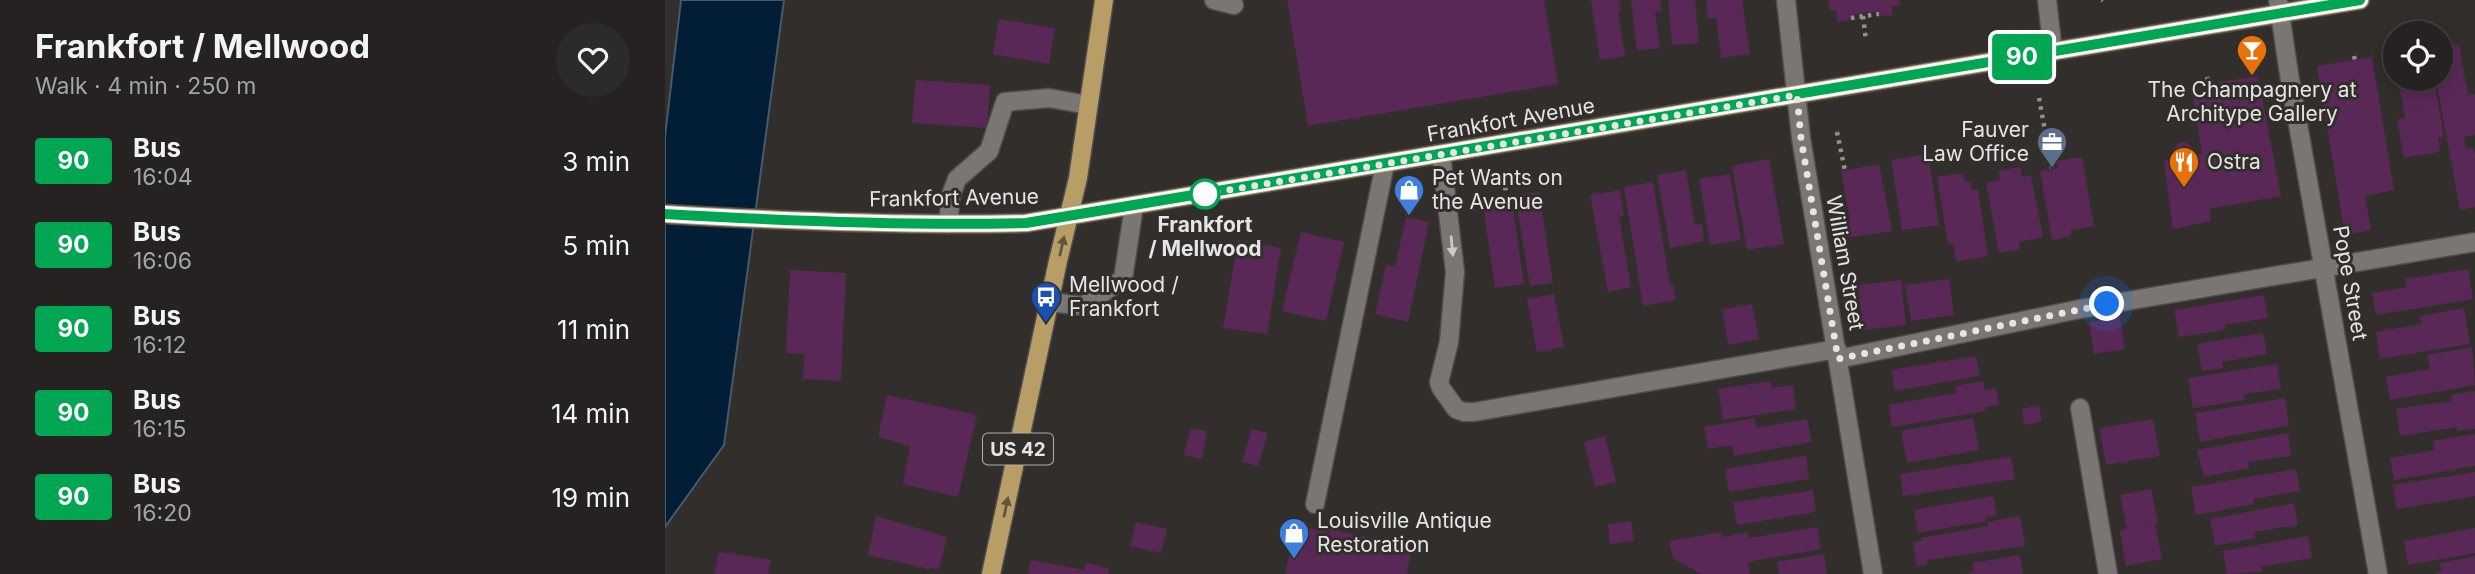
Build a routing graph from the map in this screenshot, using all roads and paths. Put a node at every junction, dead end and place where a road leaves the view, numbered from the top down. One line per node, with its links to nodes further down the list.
1 (1104, 0): 19 (main road, US 42)
2 (1214, 0): 6 (street)
3 (1786, 0): 16 (street, William Street)
4 (2047, 0): 12 (street)
5 (2356, 0): 7 (main road, Frankfort Avenue)
6 (1234, 5)
7 (2279, 7): 12 (main road, Frankfort Avenue); 34 (street, Pope Street)
8 (1879, 14): 9 (path)
9 (1863, 16): 10 (path); 11 (path)
10 (1851, 18)
11 (1866, 41)
12 (2053, 52): 16 (main road, Frankfort Avenue)
13 (2250, 69): 15 (path)
14 (2207, 77): 17 (path)
15 (2252, 77)
16 (1797, 95): 21 (main road, Frankfort Avenue); 36 (street, William Street)
17 (2211, 95)
18 (2039, 98): 23 (path)
19 (1088, 105): 30 (main road, US 42); 32 (street)
20 (1836, 132): 24 (path)
21 (1441, 154): 22 (main road, Frankfort Avenue); 36 (street, one-way to 36)
22 (1385, 164): 28 (main road, Frankfort Avenue); 38 (street)
23 (2052, 169)
24 (1845, 171)
25 (1505, 187): 26 (path)
26 (1508, 202)
27 (1408, 203): 31 (path)
28 (1134, 206): 30 (main road, Frankfort Avenue); 35 (street)
29 (665, 214): 32 (main road, Frankfort Avenue)
30 (1068, 217): 32 (main road, Frankfort Avenue); 35 (main road, US 42, one-way to 30)
31 (1409, 218)
32 (948, 224)
33 (2475, 242): 34 (street)
34 (2323, 267): 36 (street); 42 (street, Pope Street)
35 (1050, 302): 39 (main road, US 42, one-way to 35)
36 (1838, 354): 40 (street, William Street)
37 (2080, 408): 41 (street)
38 (1315, 504)
39 (991, 574)
40 (1873, 574)
41 (2108, 574)
42 (2378, 574)

